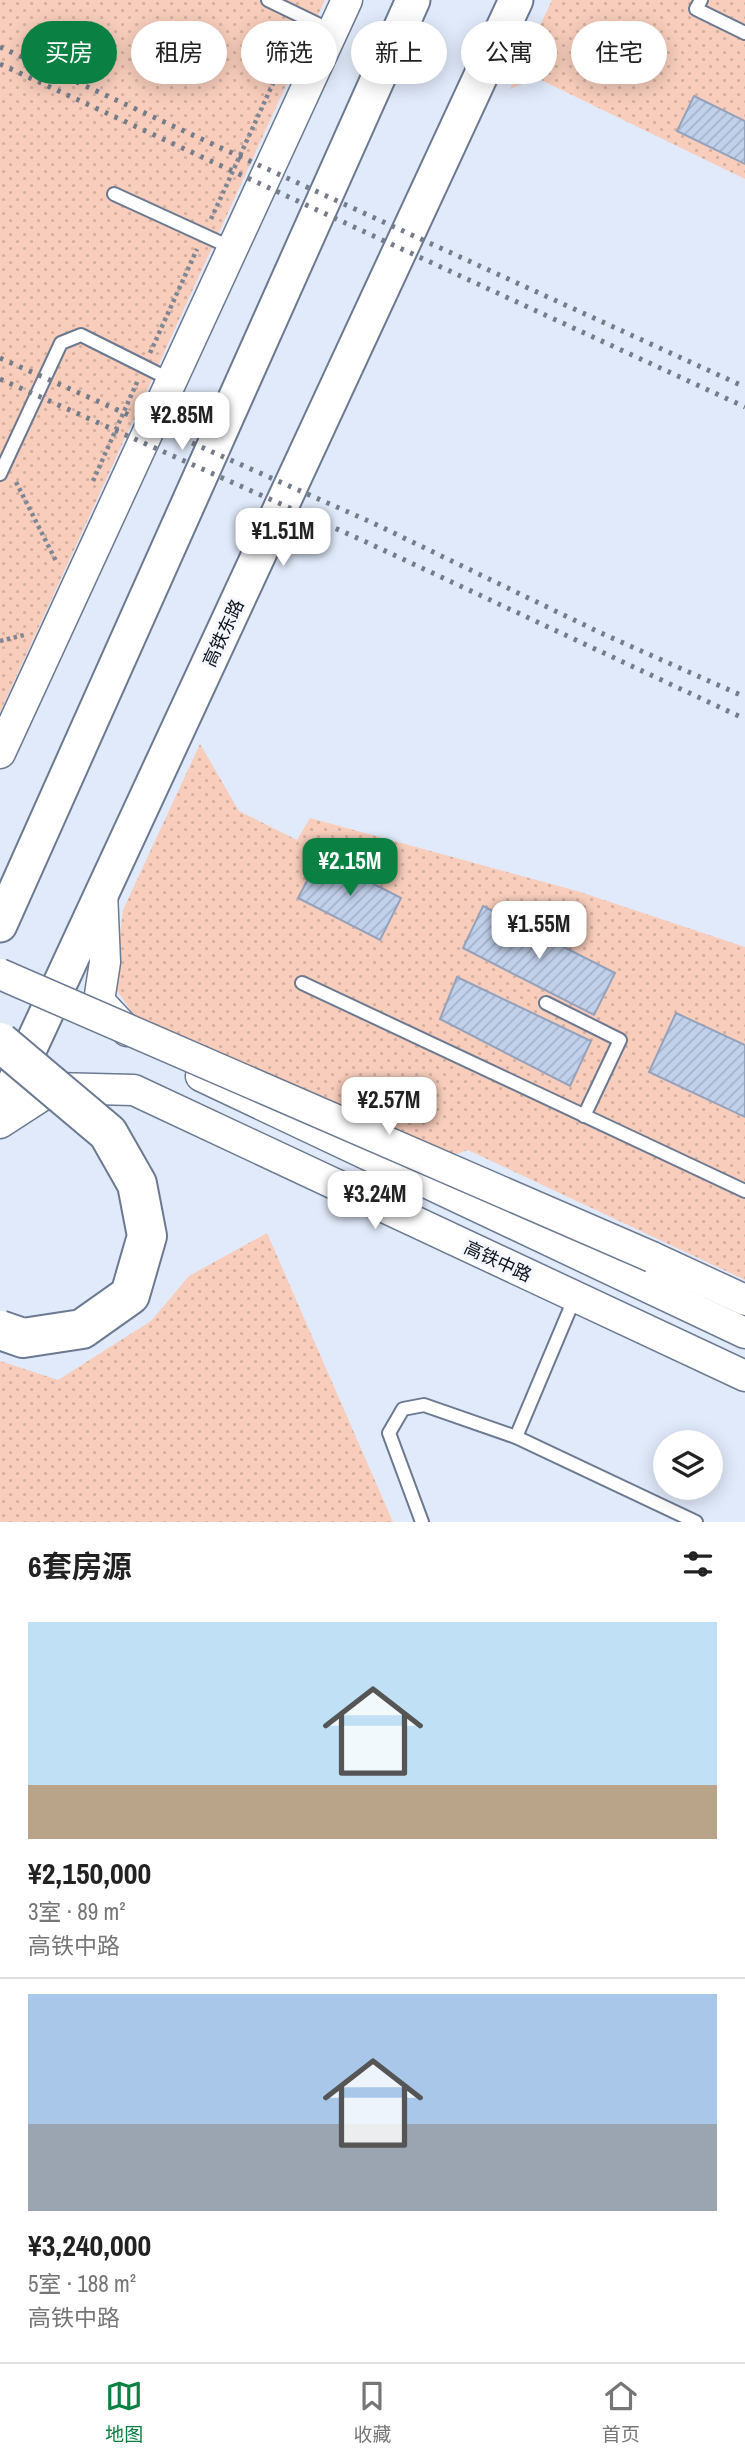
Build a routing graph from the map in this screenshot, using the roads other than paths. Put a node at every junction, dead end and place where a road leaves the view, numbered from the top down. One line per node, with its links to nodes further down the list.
1 (268, 0): 6 (lane)
2 (347, 0): 7 (street)
3 (413, 0): 16 (main road)
4 (516, 0): 15 (main road, 高铁东路)
5 (701, 0): 8 (lane)
6 (312, 21)
7 (337, 22)
8 (745, 33)
9 (309, 84): 11 (street)
10 (114, 194): 11 (lane)
11 (233, 248): 12 (street)
12 (171, 380): 13 (lane); 14 (street)
13 (0, 474)
14 (0, 753)
15 (102, 892): 21 (main road, 高铁东路); 28 (street)
16 (0, 925)
17 (0, 975): 26 (street, bridge)
18 (302, 983): 22 (lane)
19 (546, 1003): 22 (lane)
20 (0, 1042): 27 (highway, bridge)
21 (0, 1113)
22 (584, 1116): 24 (lane)
23 (0, 1123): 25 (street, 高铁中路)
24 (745, 1191)
25 (575, 1297): 29 (street, 高铁中路); 30 (lane)
26 (745, 1300)
27 (0, 1331)
28 (745, 1333)
29 (745, 1376)
30 (516, 1437): 31 (lane); 32 (lane)
31 (422, 1522)
32 (696, 1522)

